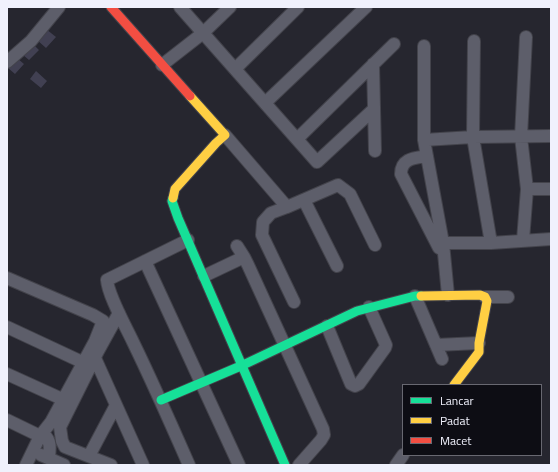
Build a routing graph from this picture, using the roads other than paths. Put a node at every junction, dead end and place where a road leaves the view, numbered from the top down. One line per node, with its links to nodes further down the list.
1 (59, 7): 12 (street)
2 (111, 7): 14 (street)
3 (180, 7): 7 (street)
4 (230, 7): 7 (street)
5 (298, 7): 15 (street)
6 (366, 7): 16 (street)
7 (202, 33): 14 (street); 15 (street)
8 (526, 37): 19 (street)
9 (474, 41): 21 (street)
10 (394, 44): 13 (street)
11 (424, 46): 23 (street)
12 (7, 62)
13 (373, 64): 17 (street); 22 (street)
14 (162, 65): 18 (street)
15 (234, 69): 16 (street)
16 (265, 103): 22 (street)
17 (373, 110): 22 (street); 24 (street)
18 (225, 135): 29 (street); 31 (street)
19 (521, 136): 20 (street); 21 (street); 26 (street)
20 (551, 136)
21 (473, 137): 23 (street); 34 (street)
22 (296, 139)
23 (424, 140): 25 (street)
24 (375, 151)
25 (427, 156): 33 (street); 37 (street)
26 (527, 189): 27 (street); 32 (street)
27 (551, 189)
28 (304, 200): 29 (street); 35 (street); 40 (street)
29 (287, 207): 47 (street)
30 (551, 239): 32 (street)
31 (188, 240): 39 (street); 41 (street)
32 (523, 240): 34 (street)
33 (442, 243): 34 (street); 37 (street)
34 (491, 244)
35 (375, 245)
36 (237, 246): 38 (street)
37 (444, 256): 43 (street)
38 (244, 257): 41 (street); 54 (street)
39 (145, 261): 49 (street); 60 (street)
40 (337, 266)
41 (204, 276): 58 (street)
42 (7, 278): 57 (street)
43 (448, 295): 44 (street); 45 (street)
44 (415, 296): 48 (street); 53 (street)
45 (485, 297): 46 (street); 52 (street)
46 (508, 297)
47 (294, 302)
48 (369, 307): 50 (street); 50 (street)
49 (120, 313): 55 (street); 63 (street)
50 (328, 326): 54 (street)
51 (7, 327): 57 (street)
52 (479, 343): 53 (street); 61 (street)
53 (436, 345): 56 (street)
54 (286, 346): 58 (street); 77 (street)
55 (94, 358): 64 (street); 67 (street)
56 (442, 359)
57 (82, 362): 62 (street)
58 (244, 366): 60 (street); 76 (street)
59 (7, 374): 62 (street)
60 (202, 384): 63 (street); 75 (street)
61 (455, 384)
62 (62, 399): 66 (street)
63 (161, 400): 74 (street)
64 (116, 405): 67 (street); 73 (street)
65 (7, 420): 66 (street)
66 (40, 436): 69 (street); 70 (street)
67 (89, 456): 72 (street)
68 (402, 456): 78 (street)
69 (49, 457): 70 (street); 71 (street)
70 (29, 460)
71 (64, 465)
72 (112, 465)
73 (143, 465)
74 (189, 465)
75 (239, 465)
76 (285, 465)
77 (299, 465)
78 (396, 465)

